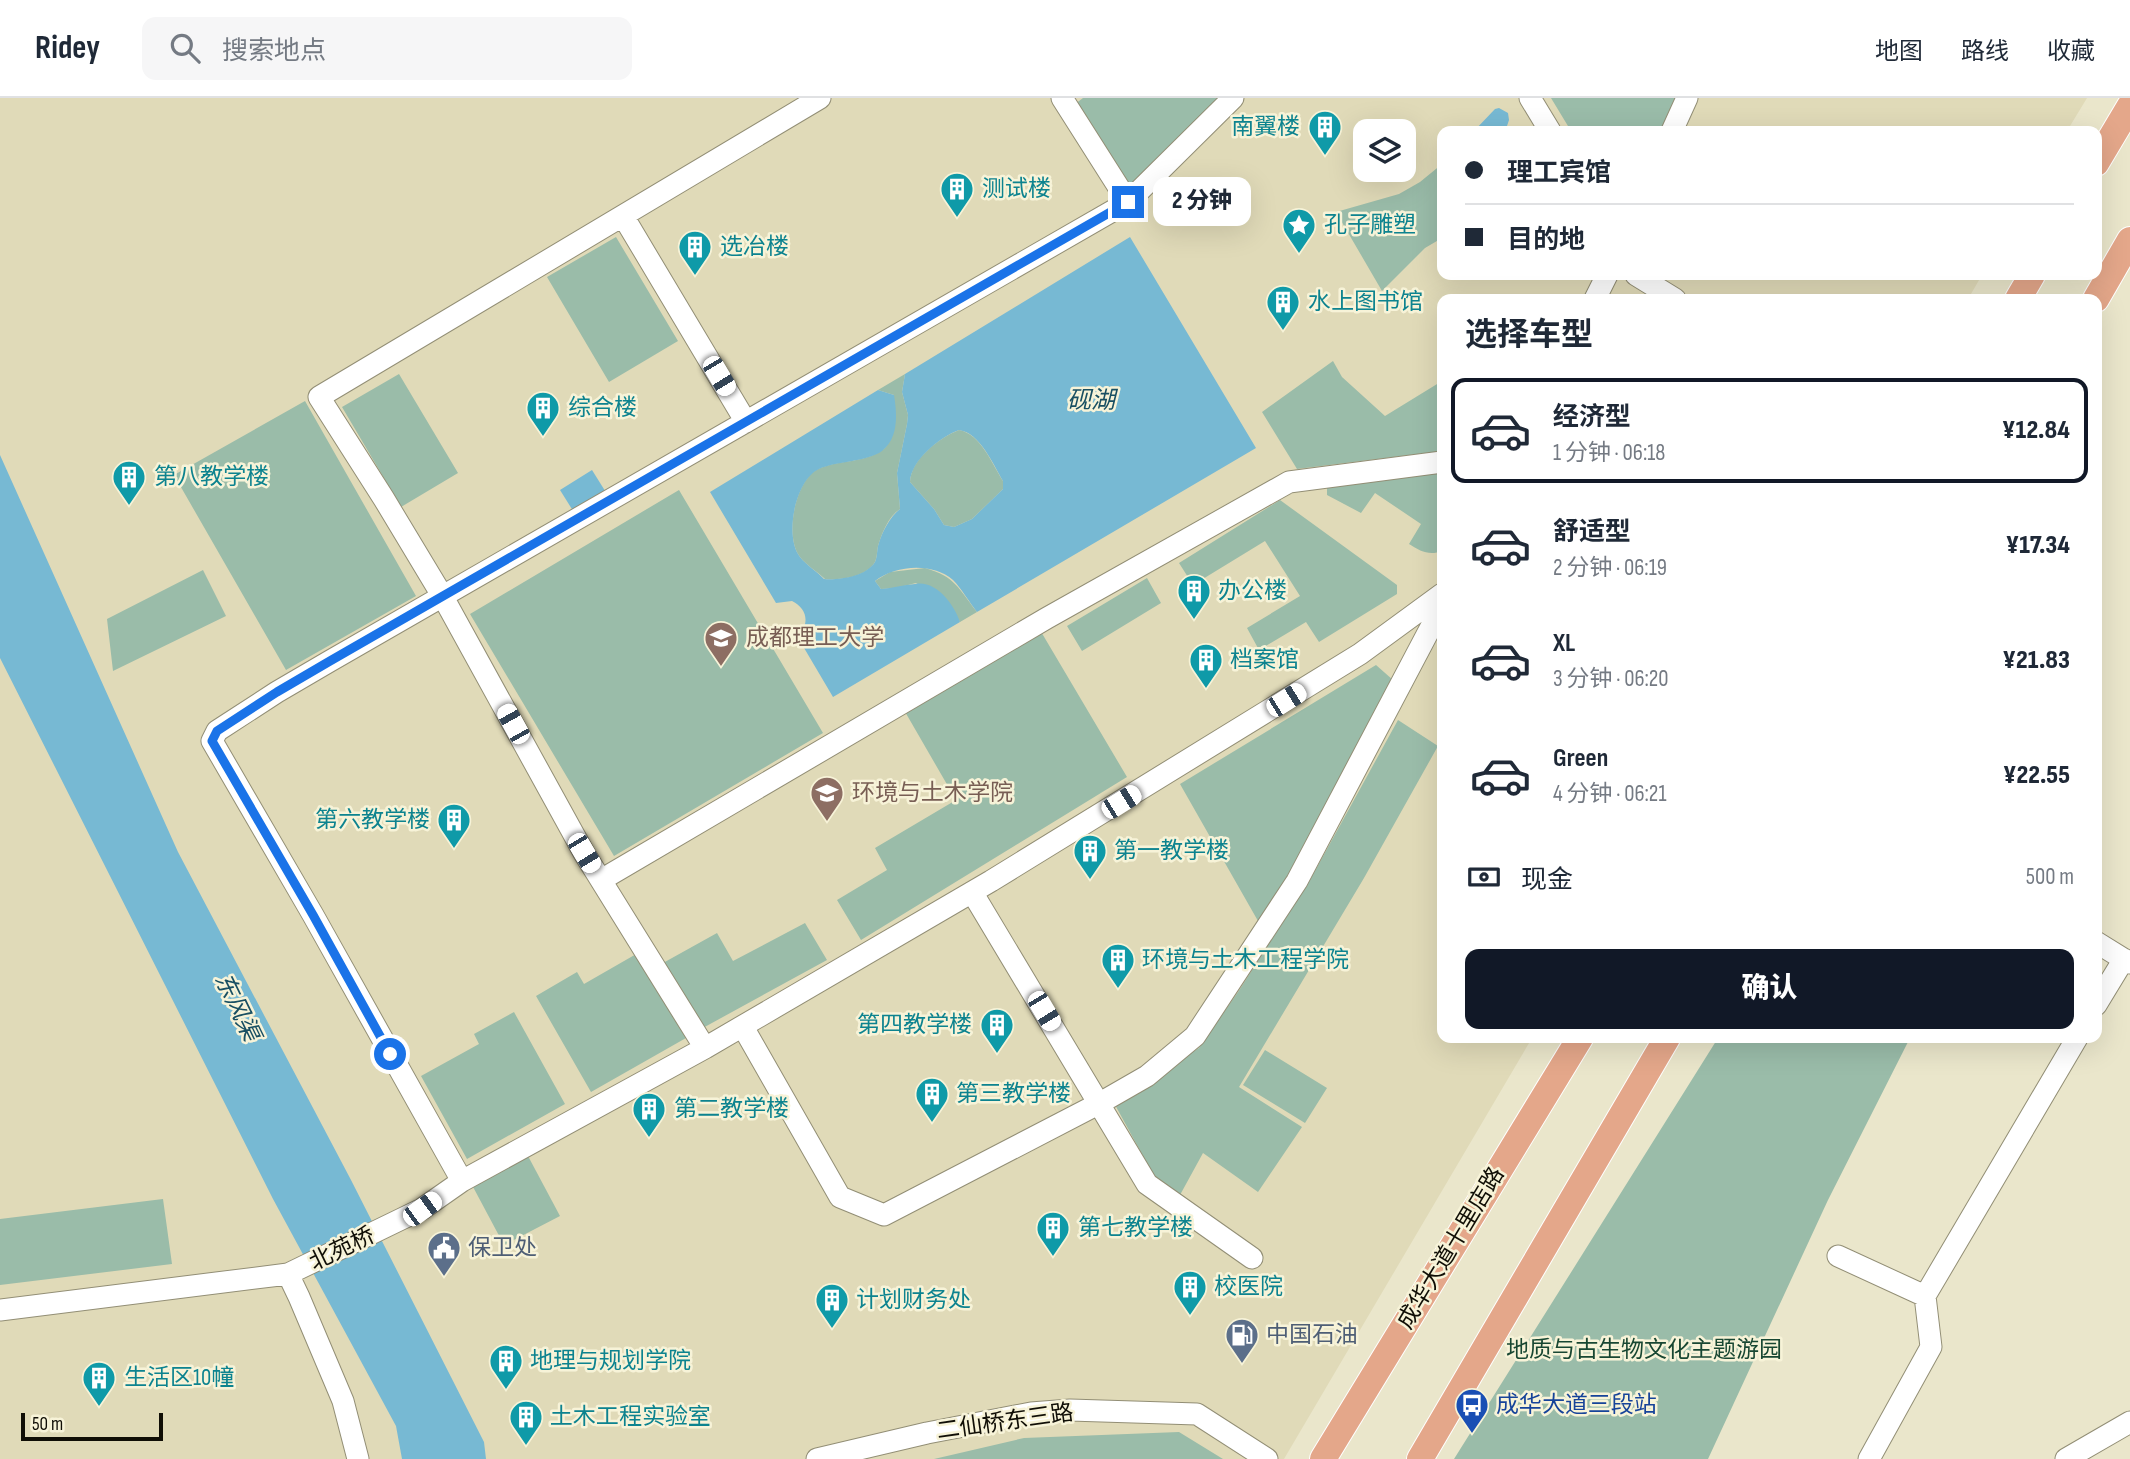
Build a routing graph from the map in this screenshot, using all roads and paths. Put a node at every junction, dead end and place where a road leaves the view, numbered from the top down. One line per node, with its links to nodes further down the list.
1 (820, 98): 11 (street)
2 (1062, 98): 10 (street)
3 (1233, 98): 10 (street)
4 (1530, 98): 7 (street)
5 (1687, 98): 8 (street)
6 (2130, 106): 9 (main road)
7 (1547, 126)
8 (1674, 126)
9 (2102, 153)
10 (1128, 202): 16 (street)
11 (623, 216): 16 (street); 18 (street)
12 (2130, 240): 15 (main road)
13 (1644, 280): 14 (street)
14 (1667, 294)
15 (2099, 294)
16 (746, 422): 18 (street)
17 (1437, 463): 21 (street)
18 (443, 597): 21 (street); 32 (street)
19 (1437, 597): 22 (street, 北苑桥)
20 (1437, 615): 31 (street)
21 (601, 880): 30 (street)
22 (972, 892): 26 (street, 北苑桥); 31 (street)
23 (2102, 946): 24 (street)
24 (2127, 961): 25 (street)
25 (2102, 996)
26 (743, 1027): 30 (street, 北苑桥); 31 (street)
27 (1577, 1043): 42 (main road, 成华大道十里店路)
28 (1664, 1043): 43 (main road)
29 (2074, 1043): 36 (street)
30 (705, 1048): 32 (street, 北苑桥)
31 (1100, 1103): 34 (street)
32 (462, 1181): 35 (street, 北苑桥)
33 (1838, 1256): 36 (street)
34 (1252, 1258)
35 (294, 1271): 37 (street, 北苑桥); 39 (street)
36 (1925, 1296): 44 (street)
37 (0, 1310)
38 (2130, 1422): 45 (street)
39 (358, 1459)
40 (817, 1459): 41 (street, 二仙桥东三路)
41 (1267, 1459)
42 (1323, 1459)
43 (1420, 1459)
44 (1868, 1459)
45 (2066, 1459)

